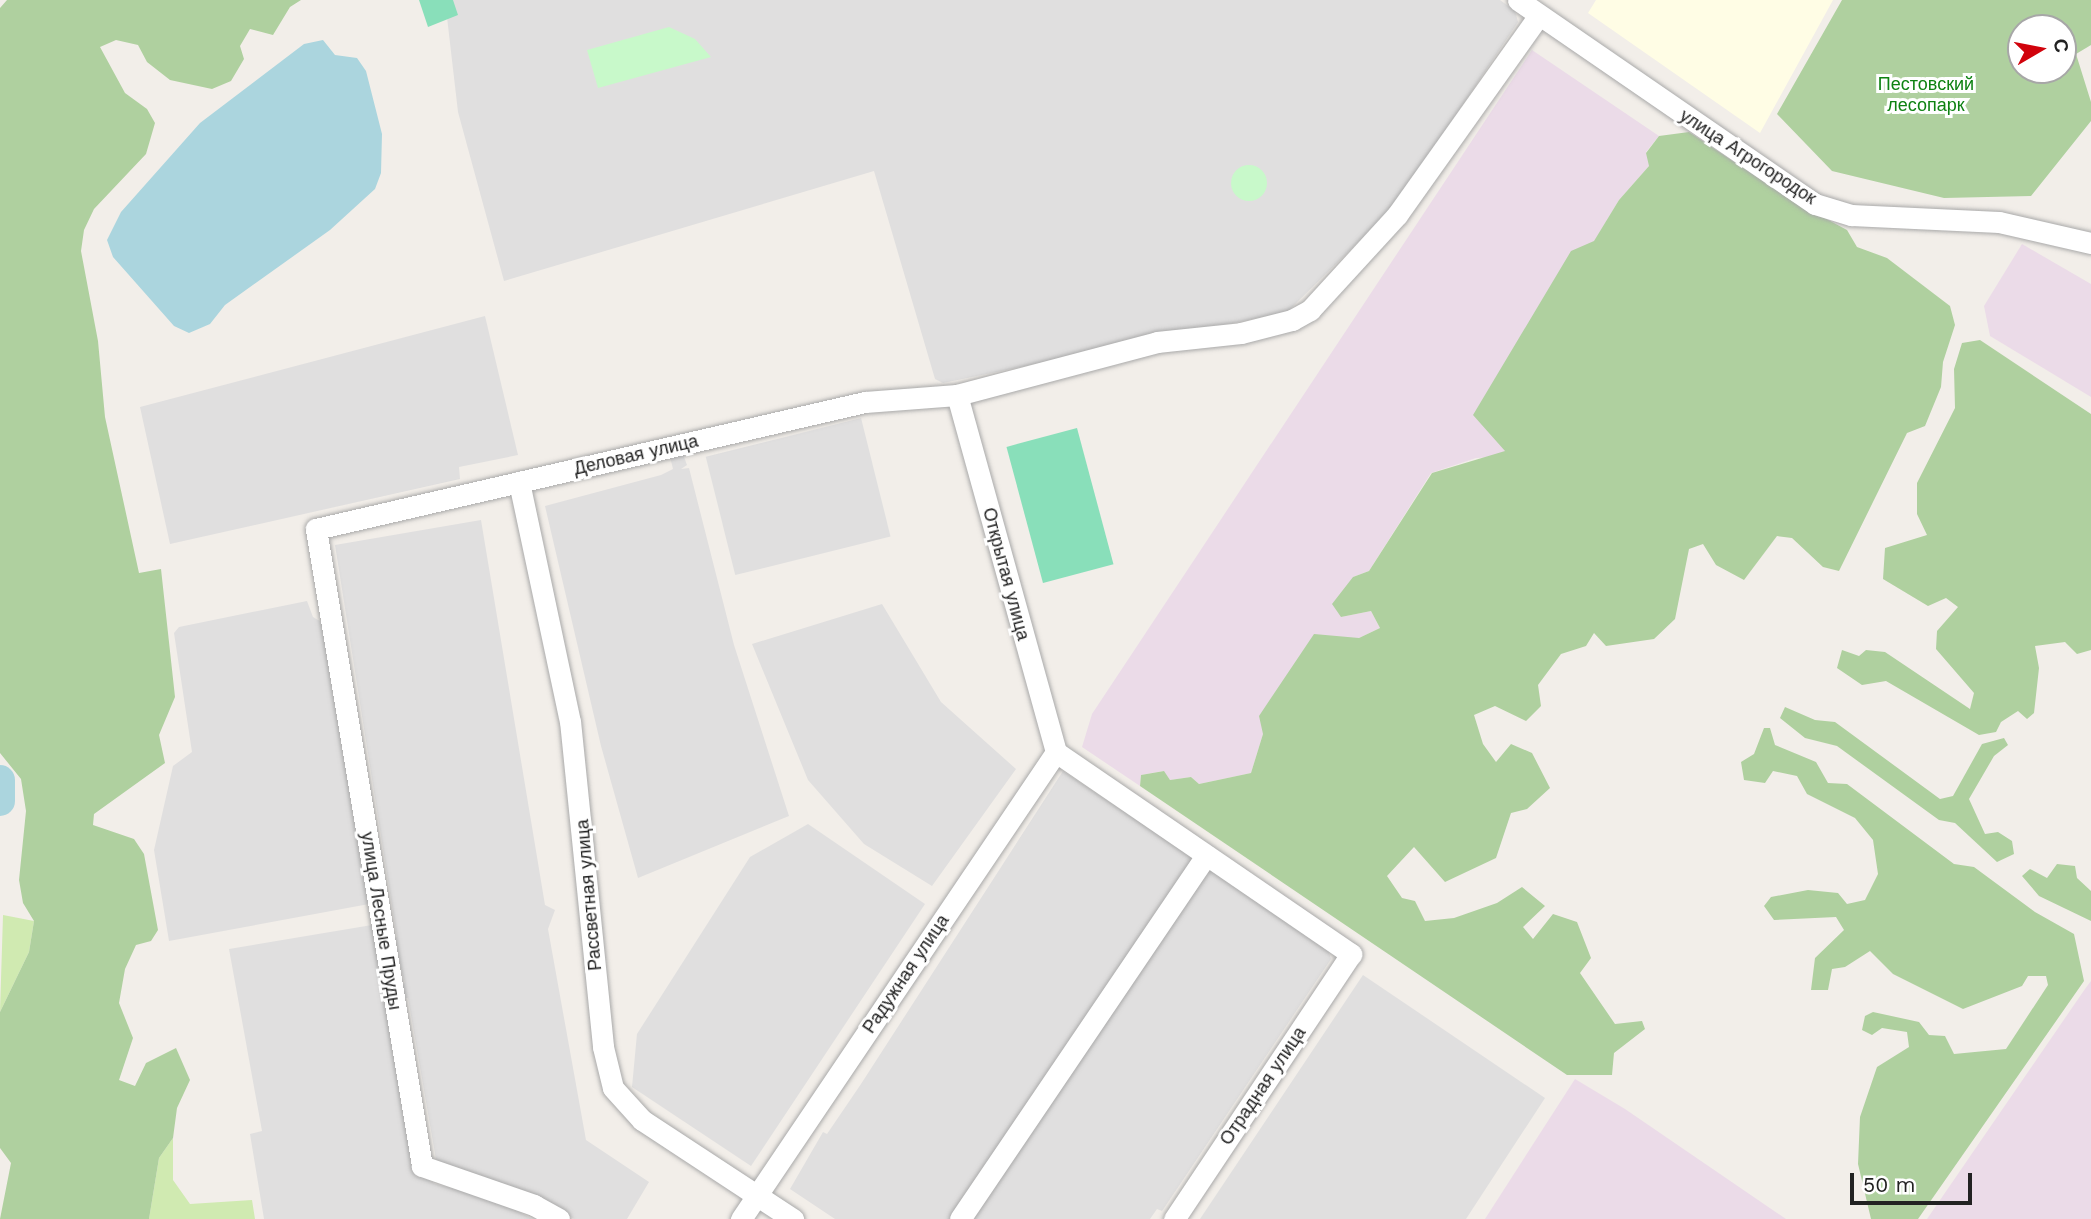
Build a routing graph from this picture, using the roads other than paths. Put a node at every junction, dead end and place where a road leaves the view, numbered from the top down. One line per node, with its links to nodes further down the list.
1 (1518, 0): 2 (street, улица Агрогородок)
2 (1539, 15): 3 (street, улица Агрогородок); 4 (street, Деловая улица)
3 (2091, 243)
4 (957, 396): 5 (street, Деловая улица); 7 (street, Открытая улица)
5 (519, 482): 6 (street, Деловая улица); 9 (street, Рассветная улица)
6 (316, 529): 10 (street, улица Лесные Пруды)
7 (1056, 752): 8 (street); 9 (street, Радужная улица)
8 (1206, 855): 13 (street); 14 (street, Отрадная улица)
9 (757, 1195): 11 (street, Радужная улица); 12 (street, Рассветная улица)
10 (559, 1219)
11 (741, 1219)
12 (793, 1219)
13 (960, 1219)
14 (1174, 1219)

